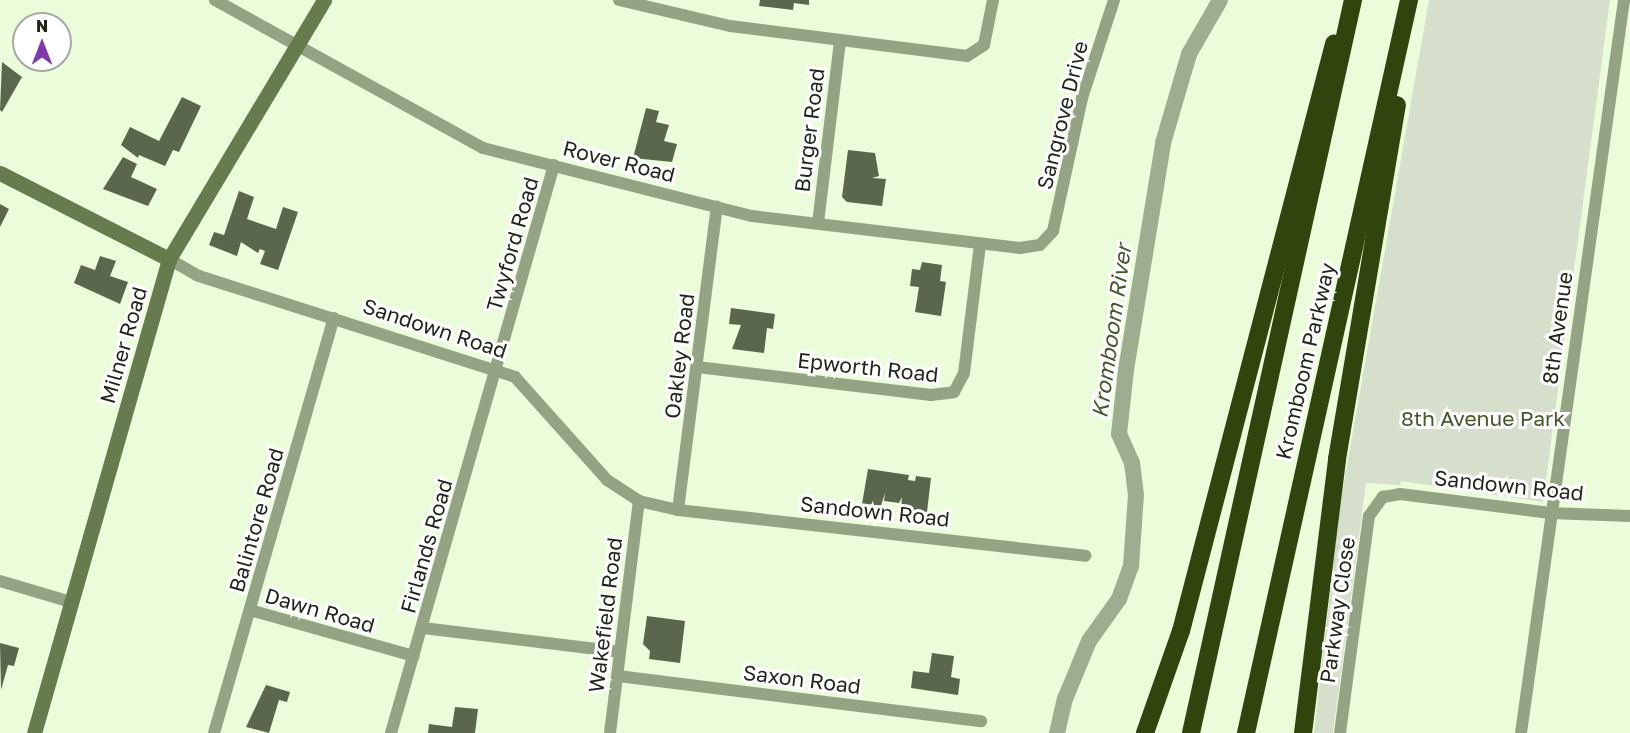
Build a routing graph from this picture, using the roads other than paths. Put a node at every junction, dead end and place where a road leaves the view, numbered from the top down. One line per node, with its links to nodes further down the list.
1 (215, 0): 13 (street, Rover Road)
2 (324, 0): 13 (main road, Milner Road)
3 (623, 0): 12 (street)
4 (993, 0): 12 (street)
5 (1114, 0): 18 (street, Sangrove Drive)
6 (1353, 0): 10 (highway, Kromboom Parkway)
7 (1409, 0): 44 (highway, Kromboom Parkway)
8 (1414, 0): 45 (highway)
9 (1624, 0): 11 (street, 8th Avenue)
10 (1347, 27): 42 (highway); 43 (highway, Kromboom Parkway)
11 (1625, 30): 27 (street, 8th Avenue)
12 (840, 42): 17 (street, Burger Road)
13 (298, 43): 14 (street, Rover Road); 20 (main road, Milner Road)
14 (554, 165): 16 (street, Rover Road); 23 (street, Twyford Road)
15 (0, 173): 20 (main road, Sandown Road)
16 (717, 206): 17 (street, Rover Road); 22 (street, Oakley Road)
17 (818, 223): 19 (street, Rover Road)
18 (1047, 240): 19 (street, Rover Road)
19 (980, 244): 22 (street, Epworth Road)
20 (169, 259): 21 (street, Sandown Road); 31 (main road, Milner Road)
21 (334, 318): 23 (street, Sandown Road); 32 (street, Balintore Road)
22 (697, 367): 26 (street, Oakley Road)
23 (497, 369): 25 (street, Sandown Road); 33 (street, Firlands Road)
24 (1383, 496): 27 (street, Sandown Road); 46 (street, Parkway Close)
25 (639, 501): 26 (street, Sandown Road); 34 (street, Wakefield Road)
26 (678, 510): 29 (street, Sandown Road)
27 (1550, 513): 28 (street, Sandown Road); 47 (street, 8th Avenue)
28 (1630, 516)
29 (1084, 556)
30 (0, 581): 31 (street)
31 (71, 602): 38 (main road, Milner Road)
32 (250, 610): 35 (street, Dawn Road); 39 (street, Balintore Road)
33 (423, 628): 34 (street); 35 (street, Firlands Road)
34 (620, 652): 36 (street, Wakefield Road)
35 (414, 656): 40 (street, Firlands Road)
36 (618, 676): 37 (street, Saxon Road); 41 (street, Wakefield Road)
37 (981, 721)
38 (34, 733)
39 (214, 733)
40 (391, 733)
41 (610, 733)
42 (1145, 733)
43 (1191, 733)
44 (1246, 733)
45 (1302, 733)
46 (1340, 733)
47 (1521, 733)

